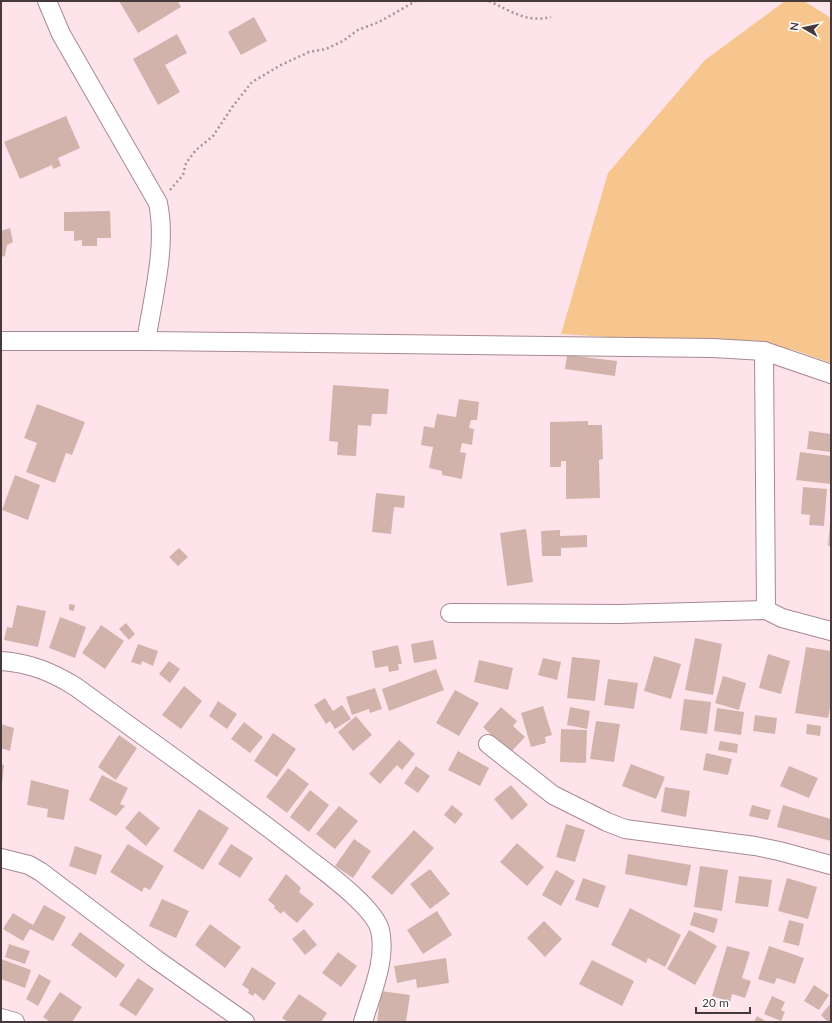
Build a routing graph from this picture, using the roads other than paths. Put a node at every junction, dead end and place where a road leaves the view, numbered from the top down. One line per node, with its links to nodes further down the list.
1 (47, 1): 3 (street)
2 (1, 341): 3 (street)
3 (146, 341): 4 (street)
4 (764, 351): 5 (street); 6 (street)
5 (831, 374)
6 (766, 610): 7 (street); 8 (street)
7 (450, 613)
8 (831, 631)
9 (1, 661): 16 (street)
10 (488, 744): 12 (street)
11 (1, 858): 15 (street)
12 (831, 865)
13 (1, 1018): 14 (street)
14 (15, 1022)
15 (245, 1022)
16 (363, 1022)

